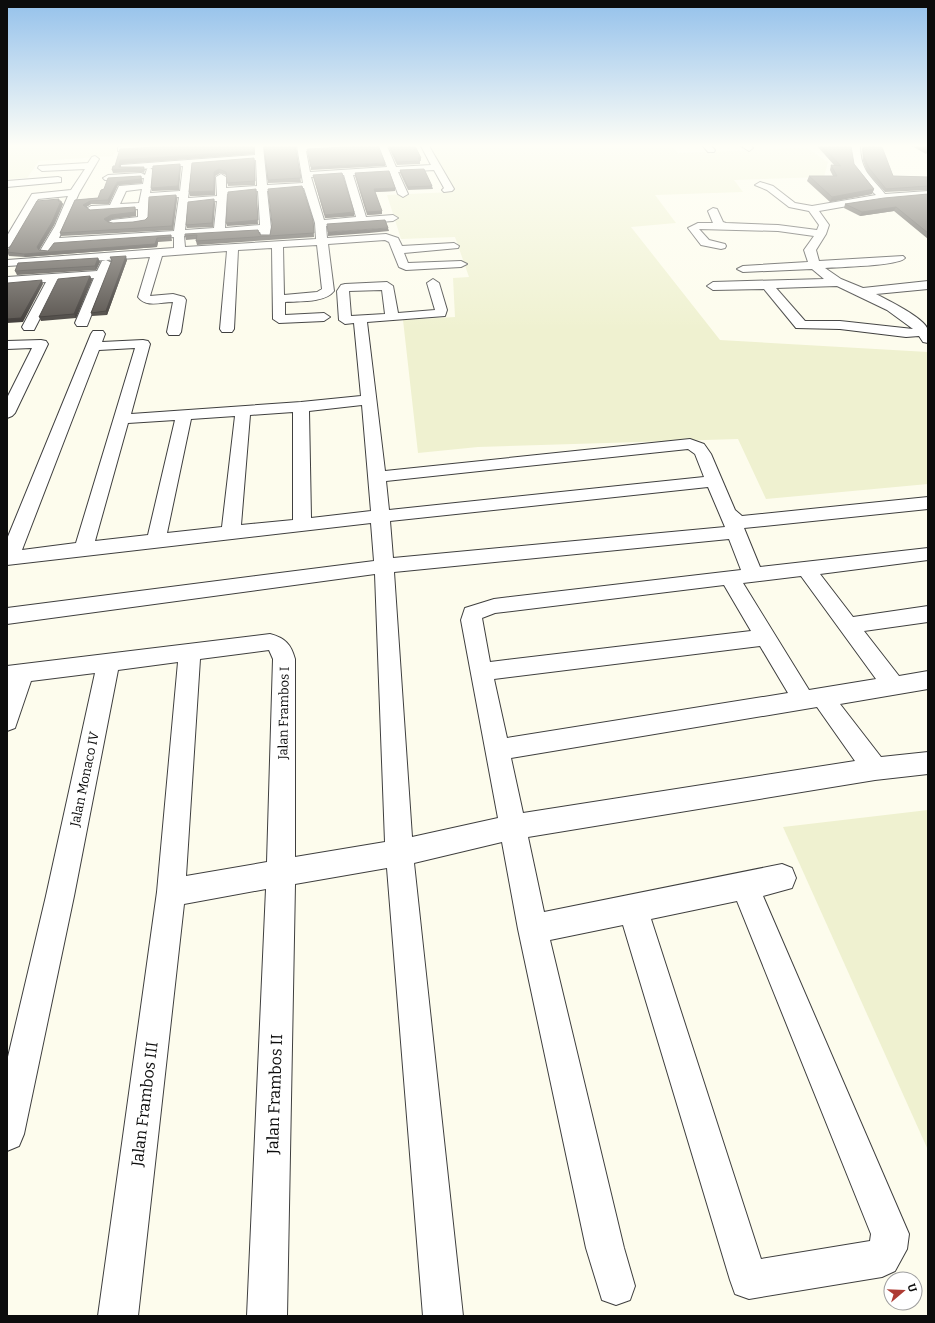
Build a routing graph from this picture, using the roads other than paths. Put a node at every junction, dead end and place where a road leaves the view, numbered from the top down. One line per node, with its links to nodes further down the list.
1 (27, 208): 26 (street)
2 (68, 208): 20 (street)
3 (105, 208): 12 (street)
4 (144, 208): 18 (street)
5 (183, 208): 23 (street)
6 (220, 208): 22 (street)
7 (264, 208): 22 (street)
8 (315, 208): 17 (street)
9 (358, 208): 16 (street)
10 (806, 208): 13 (street)
11 (819, 208): 13 (street)
12 (91, 209)
13 (812, 209): 24 (street)
14 (713, 211): 21 (street)
15 (393, 218): 16 (street)
16 (362, 220): 17 (street)
17 (320, 223): 25 (street)
18 (98, 224)
19 (75, 225): 20 (street)
20 (60, 226): 23 (street)
21 (724, 226): 24 (street); 29 (street)
22 (219, 231): 23 (street)
23 (179, 233): 32 (street)
24 (821, 234): 38 (street)
25 (322, 241): 27 (street); 31 (street); 50 (street)
26 (7, 244)
27 (276, 245): 30 (street); 50 (street)
28 (454, 246): 31 (street)
29 (721, 246)
30 (233, 248): 32 (street); 56 (street)
31 (397, 250): 37 (street)
32 (179, 251): 33 (street)
33 (157, 252): 34 (street); 57 (street)
34 (110, 255): 36 (street); 41 (street)
35 (898, 258): 38 (street)
36 (10, 263): 40 (street)
37 (460, 264)
38 (815, 266): 39 (street); 44 (street)
39 (743, 269)
40 (7, 274)
41 (100, 274): 42 (street); 54 (street)
42 (54, 278): 43 (street); 55 (street)
43 (7, 281)
44 (837, 282): 48 (street); 49 (street)
45 (433, 283): 52 (street)
46 (928, 285): 49 (street)
47 (713, 286): 48 (street)
48 (766, 286): 58 (street)
49 (862, 292): 58 (street)
50 (278, 299): 51 (street)
51 (324, 316)
52 (392, 317): 53 (street); 53 (street)
53 (360, 319): 60 (street)
54 (82, 323)
55 (29, 327)
56 (227, 329)
57 (174, 332)
58 (925, 336)
59 (7, 345): 63 (street)
60 (368, 400): 61 (street); 66 (street)
61 (301, 407): 62 (street); 70 (street)
62 (243, 411): 64 (street); 72 (street)
63 (7, 413)
64 (184, 415): 65 (street); 73 (street)
65 (123, 419): 74 (street); 76 (street)
66 (377, 477): 67 (street); 69 (street)
67 (714, 481): 69 (street); 71 (street)
68 (928, 503): 71 (street)
69 (379, 518): 70 (street); 77 (street)
70 (302, 525): 72 (street)
71 (734, 525): 77 (street); 79 (street)
72 (231, 532): 73 (street)
73 (156, 540): 74 (street)
74 (84, 548): 76 (street)
75 (928, 554): 78 (street)
76 (8, 558)
77 (384, 566): 81 (street); 96 (street)
78 (806, 569): 79 (street); 82 (street)
79 (741, 576): 83 (street); 86 (street)
80 (928, 614): 82 (street)
81 (7, 616)
82 (849, 624): 89 (street)
83 (766, 637): 86 (street); 90 (street)
84 (190, 653): 85 (street); 97 (street, Jalan Frambos I); 100 (street, Jalan Frambos III)
85 (108, 663): 87 (street); 103 (street, Jalan Monaco IV)
86 (482, 672): 92 (street)
87 (15, 675): 91 (street)
88 (928, 680): 89 (street)
89 (894, 686): 90 (street)
90 (814, 699): 92 (street); 94 (street)
91 (7, 721)
92 (498, 750): 95 (street)
93 (928, 763): 94 (street)
94 (875, 769): 95 (street)
95 (513, 827): 96 (street); 102 (street)
96 (399, 853): 97 (street); 107 (street)
97 (282, 872): 100 (street); 106 (street, Jalan Frambos II)
98 (782, 878): 99 (street)
99 (744, 887): 101 (street); 101 (street)
100 (170, 892): 105 (street, Jalan Frambos III)
101 (633, 909): 102 (street)
102 (533, 929): 104 (street)
103 (7, 1134)
104 (616, 1286)
105 (118, 1316)
106 (267, 1316)
107 (442, 1316)

